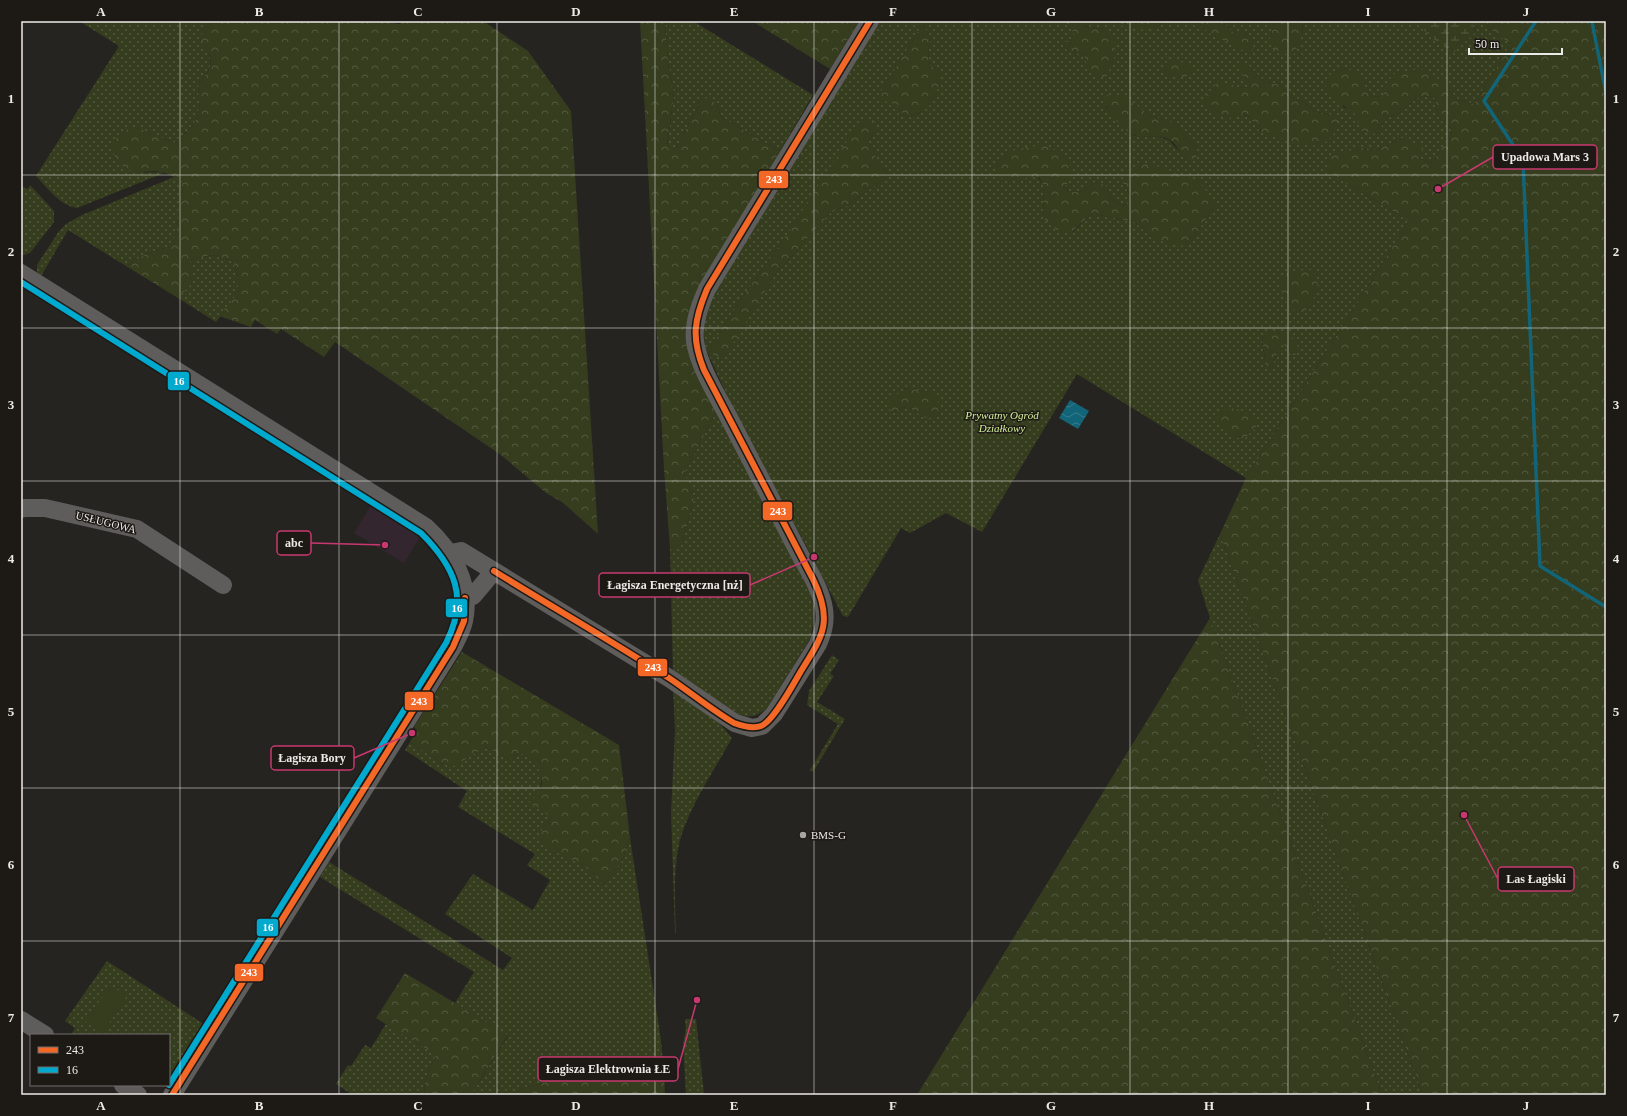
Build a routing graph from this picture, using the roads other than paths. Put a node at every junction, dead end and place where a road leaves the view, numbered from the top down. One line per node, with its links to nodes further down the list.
1 (870, 21): 5 (street)
2 (21, 274): 4 (street)
3 (21, 509): 6 (street, USŁUGOWA)
4 (450, 554): 5 (street); 7 (street)
5 (494, 571): 7 (street)
6 (223, 585)
7 (465, 598): 12 (street)
8 (21, 1020): 9 (street)
9 (43, 1034)
10 (124, 1086): 11 (street)
11 (138, 1095)
12 (172, 1095)

